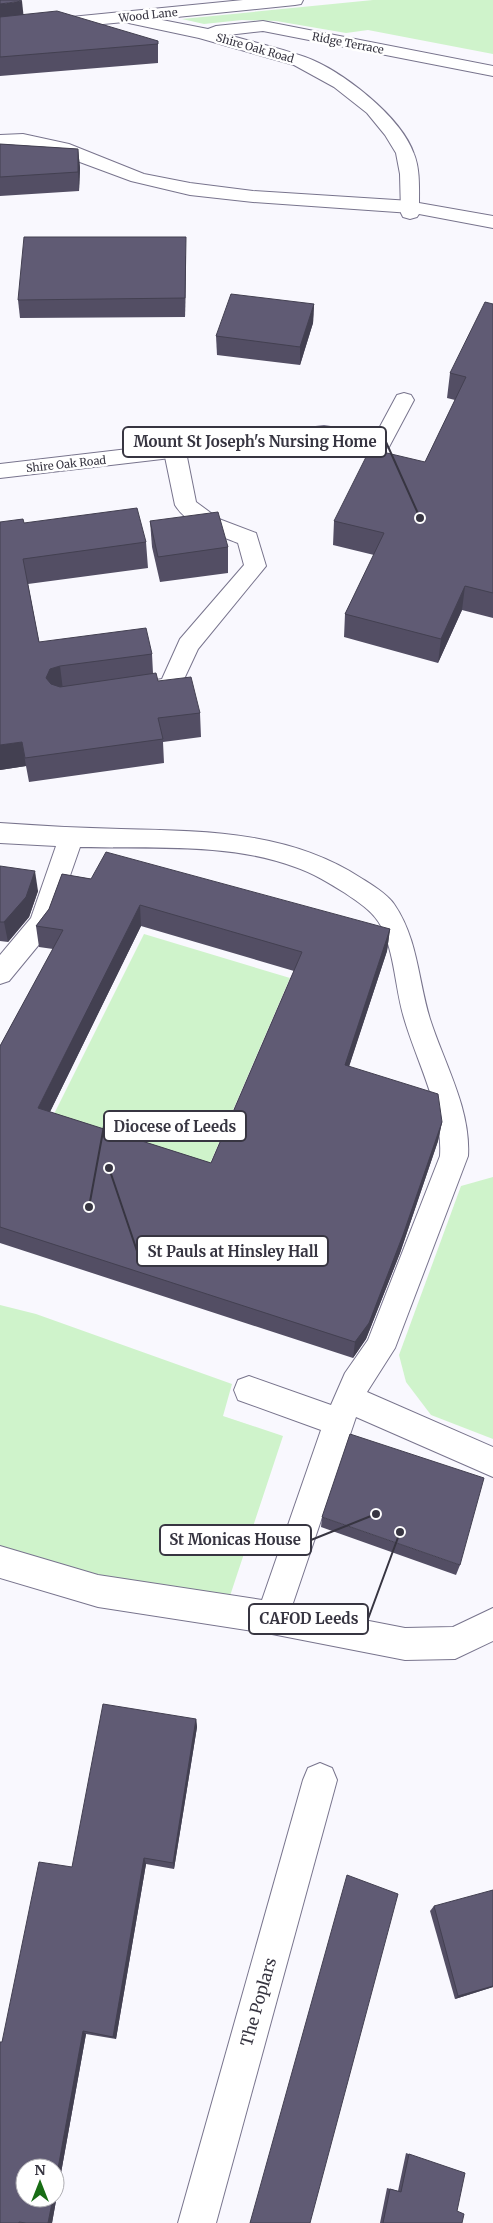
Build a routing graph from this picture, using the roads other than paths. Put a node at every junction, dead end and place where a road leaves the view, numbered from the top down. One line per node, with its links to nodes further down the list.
1 (295, 0): 2 (street, Wood Lane)
2 (129, 18): 3 (street, Wood Lane); 4 (street, Shire Oak Road)
3 (0, 29)
4 (202, 33): 5 (street, Ridge Terrace); 7 (street, Shire Oak Road)
5 (493, 71)
6 (0, 140): 7 (street)
7 (410, 210): 8 (street)
8 (493, 222)
9 (404, 400): 10 (street, Shire Oak Road)
10 (175, 452): 11 (street, Shire Oak Road); 12 (street)
11 (0, 471)
12 (122, 693)
13 (0, 834): 14 (street)
14 (71, 838): 15 (street); 17 (street)
15 (0, 973)
16 (249, 1390): 17 (street)
17 (344, 1411): 18 (street); 20 (street)
18 (493, 1462)
19 (0, 1562): 20 (street)
20 (272, 1618): 21 (street)
21 (493, 1624)
22 (320, 1780): 23 (street, The Poplars)
23 (196, 2223)

